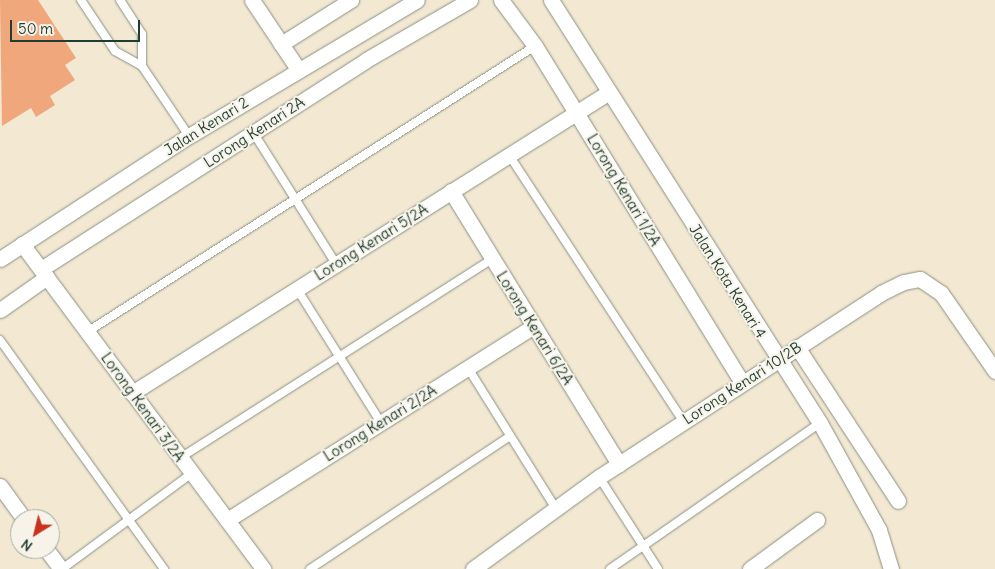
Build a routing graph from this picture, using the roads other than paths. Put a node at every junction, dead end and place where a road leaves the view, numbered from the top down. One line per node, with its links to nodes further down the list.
1 (81, 0): 11 (lane)
2 (120, 0): 11 (lane)
3 (252, 0): 9 (street)
4 (351, 0): 9 (street)
5 (417, 0): 12 (street, Jalan Kenari 2)
6 (470, 0): 15 (street, Lorong Kenari 2A)
7 (501, 0): 10 (street, Lorong Kenari 1/2A)
8 (551, 0): 13 (street, Jalan Kota Kenari 4)
9 (281, 44): 12 (street)
10 (536, 46): 14 (street, Lorong Kenari 1/2A); 19 (lane)
11 (142, 66): 16 (lane)
12 (298, 69): 16 (street, Jalan Kenari 2)
13 (609, 92): 14 (street, Lorong Kenari 5/2A); 32 (street, Jalan Kota Kenari 4)
14 (576, 112): 17 (street, Lorong Kenari 5/2A); 35 (street, Lorong Kenari 1/2A)
15 (253, 132): 19 (lane); 24 (street, Lorong Kenari 2A)
16 (189, 136): 20 (street, Jalan Kenari 2)
17 (509, 155): 18 (street, Lorong Kenari 5/2A); 37 (lane)
18 (451, 191): 22 (street, Lorong Kenari 6/2A); 23 (street, Lorong Kenari 5/2A)
19 (295, 199): 23 (lane); 28 (lane)
20 (22, 244): 21 (street, Jalan Kenari 2); 24 (street, Lorong Kenari 3/2A)
21 (0, 259)
22 (492, 259): 27 (street, Lorong Kenari 6/2A); 31 (lane)
23 (336, 264): 25 (street, Lorong Kenari 5/2A)
24 (44, 273): 26 (street, Lorong Kenari 2A); 28 (street, Lorong Kenari 3/2A)
25 (297, 289): 31 (lane); 36 (street, Lorong Kenari 5/2A)
26 (0, 310)
27 (534, 326): 33 (street, Lorong Kenari 2/2A); 42 (street, Lorong Kenari 6/2A)
28 (87, 332): 36 (street, Lorong Kenari 3/2A)
29 (0, 340): 49 (lane)
30 (797, 348): 32 (street, Lorong Kenari 10/2B); 34 (street, Lorong Kenari 10/2B); 46 (street)
31 (339, 356): 38 (lane); 41 (lane)
32 (778, 360): 35 (street, Lorong Kenari 10/2B); 39 (street, Jalan Kota Kenari 4)
33 (468, 368): 38 (street, Lorong Kenari 2/2A); 40 (lane)
34 (995, 371)
35 (742, 383): 37 (street, Lorong Kenari 10/2B)
36 (132, 392): 41 (street, Lorong Kenari 3/2A)
37 (684, 422): 42 (street, Lorong Kenari 10/2B)
38 (381, 423): 50 (street, Lorong Kenari 2/2A)
39 (820, 423): 52 (lane); 62 (street, Jalan Kota Kenari 4)
40 (510, 436): 48 (lane); 57 (lane)
41 (180, 458): 43 (street, Lorong Kenari 3/2A)
42 (619, 464): 44 (street, Lorong Kenari 10/2B)
43 (192, 473): 49 (lane); 50 (street, Lorong Kenari 3/2A)
44 (599, 477): 48 (street, Lorong Kenari 10/2B); 52 (lane)
45 (0, 486): 47 (street)
46 (898, 501)
47 (17, 509)
48 (556, 509): 58 (street, Lorong Kenari 10/2B)
49 (129, 520): 54 (lane); 55 (lane)
50 (227, 520): 56 (street, Lorong Kenari 3/2A)
51 (816, 520): 61 (street)
52 (643, 546): 59 (lane); 60 (lane)
53 (54, 559): 54 (street)
54 (62, 569)
55 (164, 569)
56 (263, 569)
57 (310, 569)
58 (473, 569)
59 (610, 569)
60 (658, 569)
61 (750, 569)
62 (891, 569)

